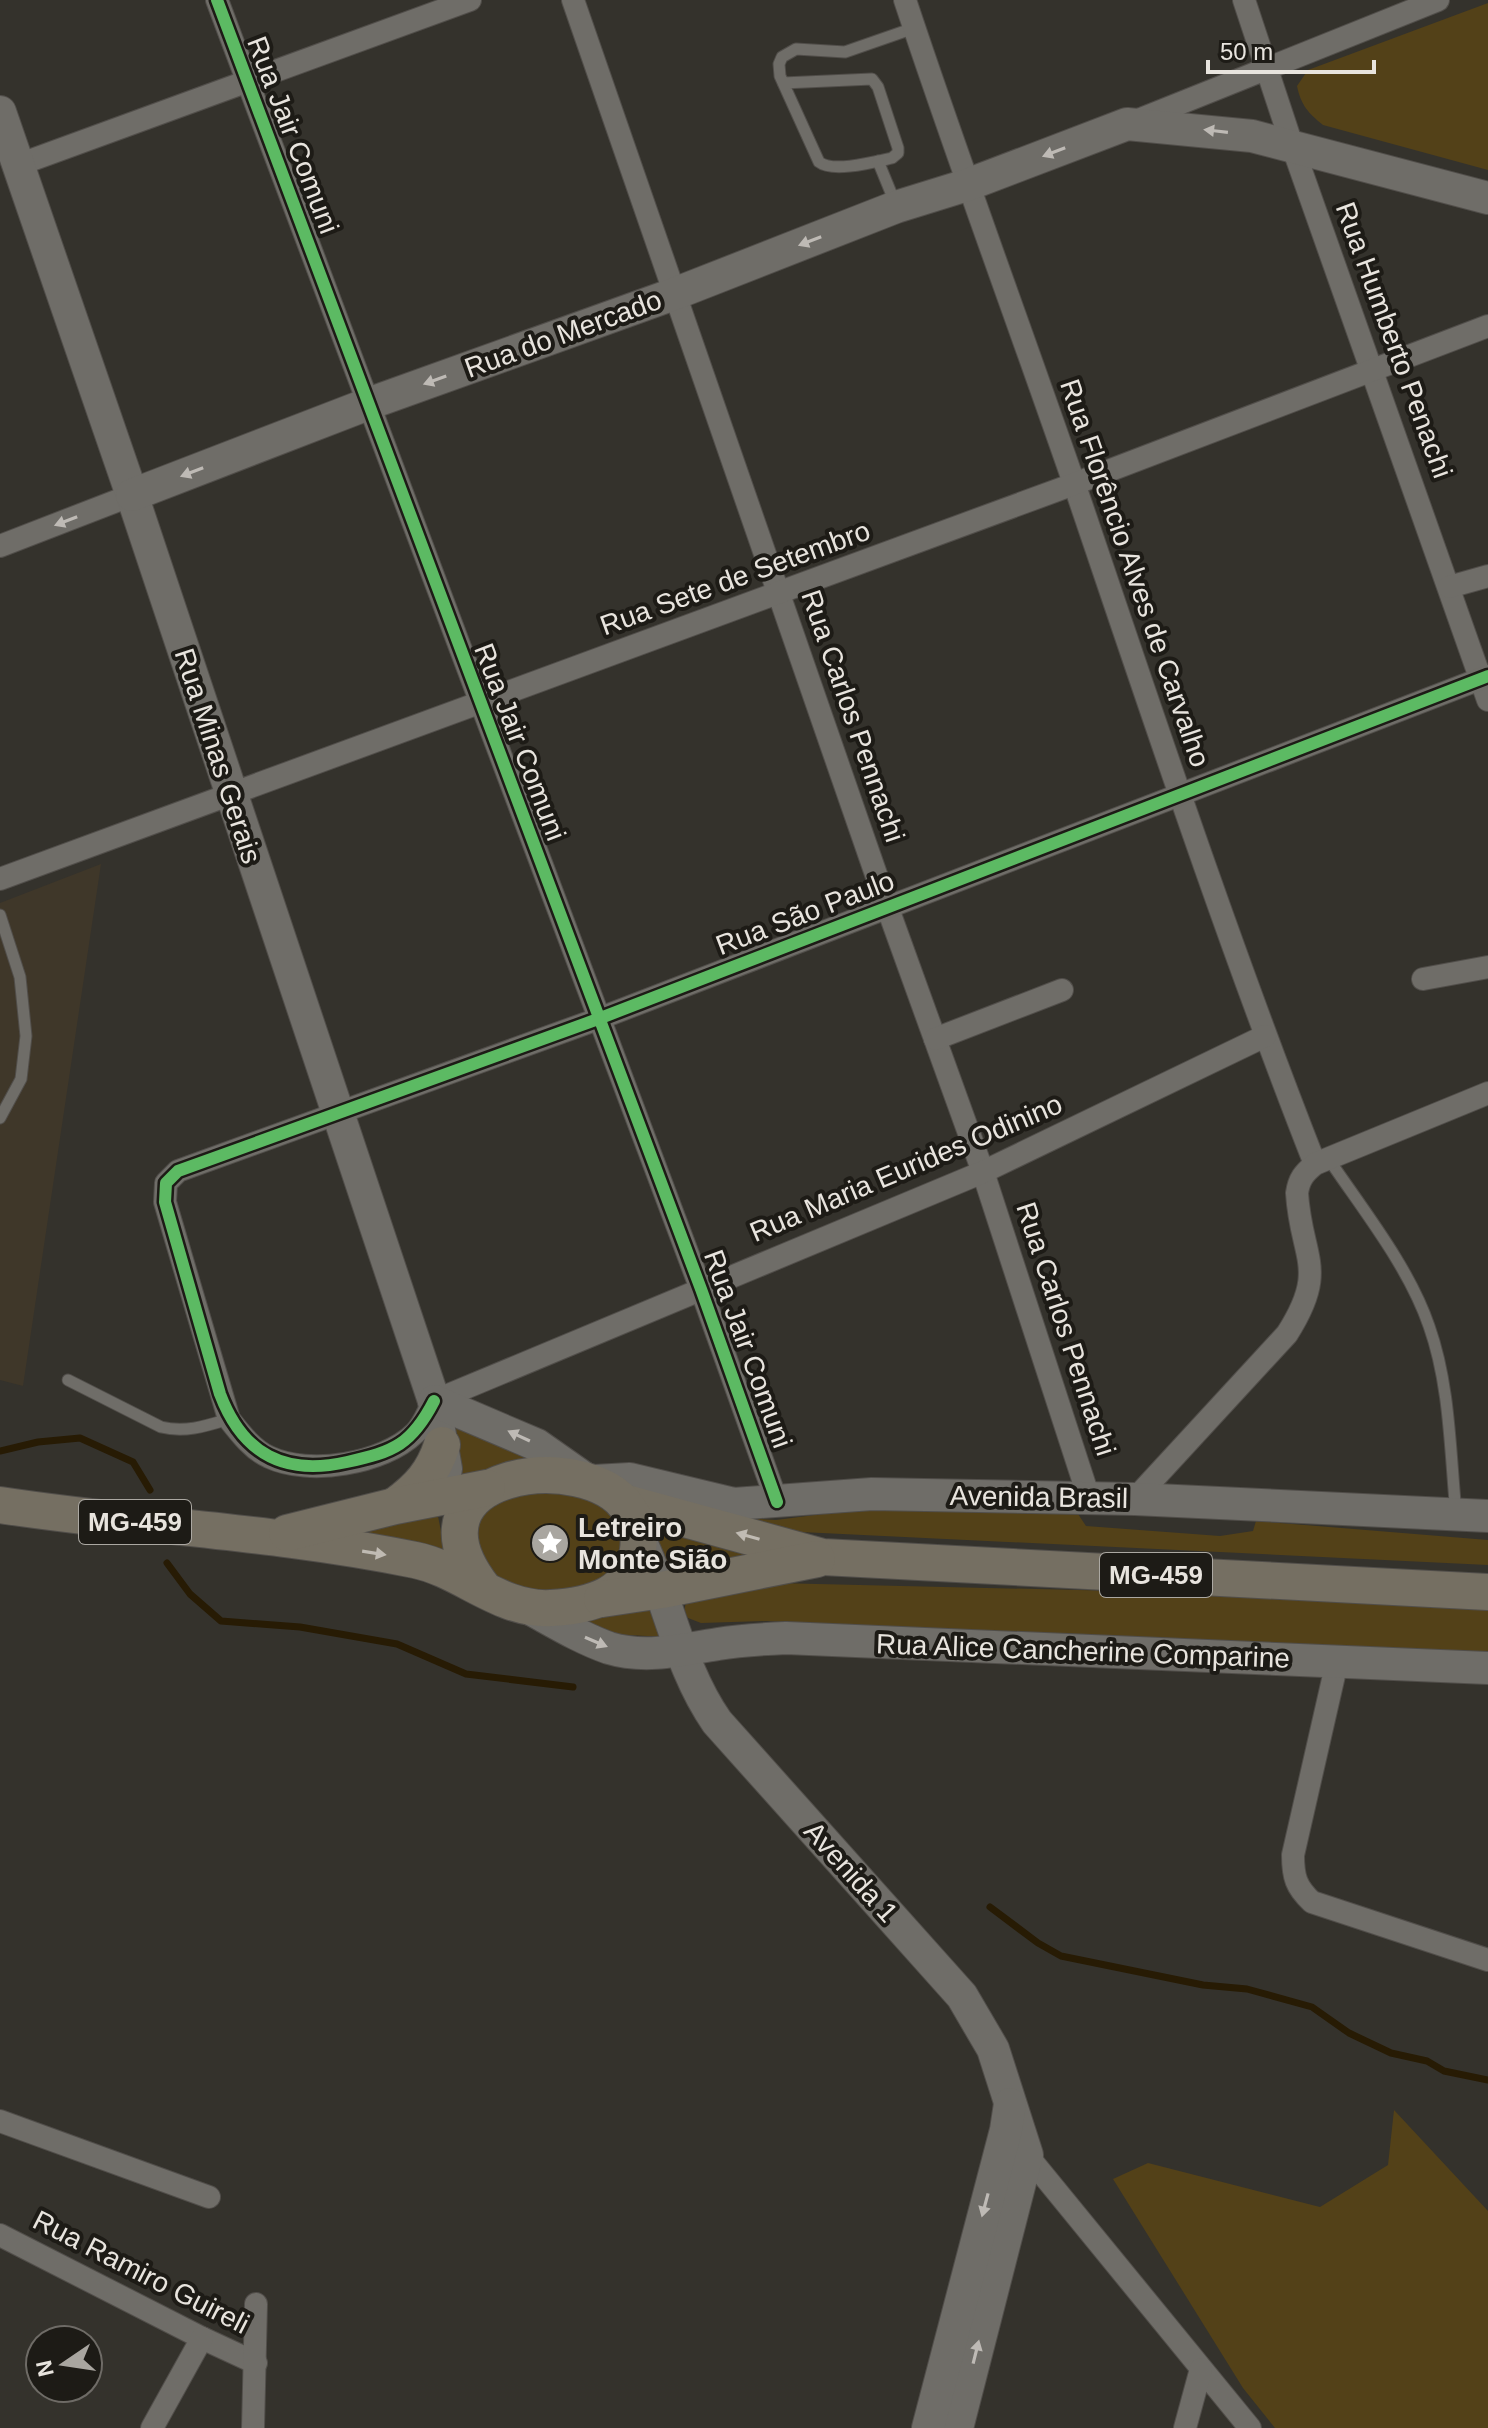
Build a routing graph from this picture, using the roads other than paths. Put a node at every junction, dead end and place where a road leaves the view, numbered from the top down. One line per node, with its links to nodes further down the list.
1 (217, 0): 9 (street, Rua Jair Comuni)
2 (470, 0): 9 (street)
3 (573, 0): 19 (street, Rua Carlos Pennachi)
4 (905, 0): 7 (street, Rua Florêncio Alves de Carvalho)
5 (1244, 0): 8 (street, Rua Humberto Penachi)
6 (1438, 0): 8 (street)
7 (914, 28): 10 (lane); 16 (street, Rua Florêncio Alves de Carvalho)
8 (1267, 68): 12 (street); 13 (street, Rua Humberto Penachi)
9 (247, 81): 15 (street); 22 (street, Rua Jair Comuni)
10 (783, 83): 14 (lane); 14 (lane)
11 (0, 112): 15 (street, Rua Minas Gerais)
12 (1127, 124): 13 (street, one-way to 12); 16 (street, Rua do Mercado, one-way to 16)
13 (1292, 145): 17 (street); 21 (street, Rua Humberto Penachi)
14 (878, 161): 18 (lane)
15 (9, 168): 24 (street, Rua Minas Gerais)
16 (967, 185): 18 (street, Rua do Mercado); 23 (street, Rua Florêncio Alves de Carvalho)
17 (1488, 198)
18 (896, 207): 19 (street, Rua do Mercado, one-way to 19)
19 (674, 294): 22 (street, Rua do Mercado, one-way to 22); 28 (street, Rua Carlos Pennachi)
20 (1488, 326): 21 (street, Rua Sete de Setembro)
21 (1373, 371): 23 (street, Rua Sete de Setembro); 27 (street, Rua Humberto Penachi)
22 (368, 404): 24 (street, Rua do Mercado, one-way to 24); 31 (street, Rua Jair Comuni)
23 (1074, 484): 28 (street, Rua Sete de Setembro); 32 (street, Rua Florêncio Alves de Carvalho)
24 (132, 495): 25 (street, Rua do Mercado, one-way to 25); 33 (street, Rua Minas Gerais)
25 (0, 546)
26 (1488, 576): 27 (street)
27 (1449, 587): 29 (street, Rua Humberto Penachi)
28 (779, 593): 31 (street, Rua Sete de Setembro); 35 (street, Rua Carlos Pennachi)
29 (1484, 677): 30 (street, Rua Humberto Penachi); 32 (street, Rua São Paulo)
30 (1488, 700)
31 (480, 704): 33 (street, Rua Sete de Setembro); 40 (street, Rua Jair Comuni)
32 (1178, 794): 35 (street, Rua São Paulo); 41 (street, Rua Florêncio Alves de Carvalho)
33 (231, 796): 34 (street, Rua Sete de Setembro); 44 (street, Rua Minas Gerais)
34 (0, 879)
35 (887, 906): 40 (street, Rua São Paulo); 42 (street, Rua Carlos Pennachi)
36 (0, 915): 45 (lane)
37 (1488, 967): 38 (street)
38 (1423, 979)
39 (1062, 990): 42 (street)
40 (598, 1019): 44 (street, Rua São Paulo); 48 (street, Rua Jair Comuni)
41 (1265, 1036): 46 (street, Rua Florêncio Alves de Carvalho); 47 (street, Rua Maria Eurides Odinino)
42 (935, 1039): 47 (street, Rua Carlos Pennachi)
43 (1488, 1093): 46 (street)
44 (336, 1113): 50 (street, Rua Minas Gerais); 51 (street, Rua São Paulo)
45 (0, 1118)
46 (1322, 1161): 57 (street); 62 (lane)
47 (983, 1172): 48 (street, Rua Maria Eurides Odinino); 56 (street, Rua Carlos Pennachi)
48 (701, 1289): 50 (street, Rua Maria Eurides Odinino); 59 (street, Rua Jair Comuni)
49 (68, 1380): 51 (lane)
50 (434, 1401): 51 (street); 52 (street, Rua Minas Gerais); 53 (street, one-way to 50)
51 (229, 1419)
52 (442, 1445): 55 (street, Rua Minas Gerais); 61 (main road)
53 (589, 1480): 54 (main road, MG-459); 58 (main road, MG-459); 59 (street, Avenida Brasil)
54 (487, 1488): 55 (main road, MG-459); 64 (main road)
55 (451, 1495): 61 (main road, MG-459); 64 (street, Rua Minas Gerais)
56 (1089, 1498): 57 (street, Avenida Brasil); 59 (street, Avenida Brasil)
57 (1135, 1499): 62 (street, Avenida Brasil)
58 (623, 1502): 66 (main road); 67 (main road, MG-459, one-way to 58)
59 (777, 1502)
60 (0, 1505): 65 (main road, MG-459)
61 (395, 1506): 65 (main road, MG-459)
62 (1456, 1514): 63 (street, Avenida Brasil)
63 (1488, 1516)
64 (458, 1529): 68 (main road)
65 (270, 1538): 68 (main road, MG-459, one-way to 68)
66 (639, 1538): 69 (street, Avenida 1); 71 (main road)
67 (823, 1557): 69 (main road, MG-459); 70 (main road, MG-459)
68 (484, 1589): 72 (main road, MG-459)
69 (662, 1590): 71 (main road, MG-459); 73 (street, Avenida 1)
70 (1488, 1592)
71 (602, 1599): 72 (main road, MG-459)
72 (527, 1607): 73 (street, Rua Alice Cancherine Comparine, one-way to 73)
73 (679, 1651): 74 (street, Rua Alice Cancherine Comparine); 77 (street, Avenida 1)
74 (1337, 1662): 75 (street, Rua Alice Cancherine Comparine); 76 (street)
75 (1488, 1668)
76 (1488, 1960)
77 (1008, 2115): 79 (street, Avenida 1); 88 (street, one-way to 88)
78 (0, 2121): 80 (street)
79 (1027, 2155): 85 (street); 89 (street, one-way to 79)
80 (209, 2197)
81 (0, 2235): 83 (street, Rua Ramiro Guireli)
82 (256, 2304): 84 (street)
83 (202, 2338): 84 (street, Rua Ramiro Guireli); 86 (street)
84 (256, 2363): 87 (street)
85 (1201, 2369): 90 (street); 91 (street)
86 (152, 2428)
87 (253, 2428)
88 (928, 2428)
89 (957, 2428)
90 (1185, 2428)
91 (1250, 2428)

